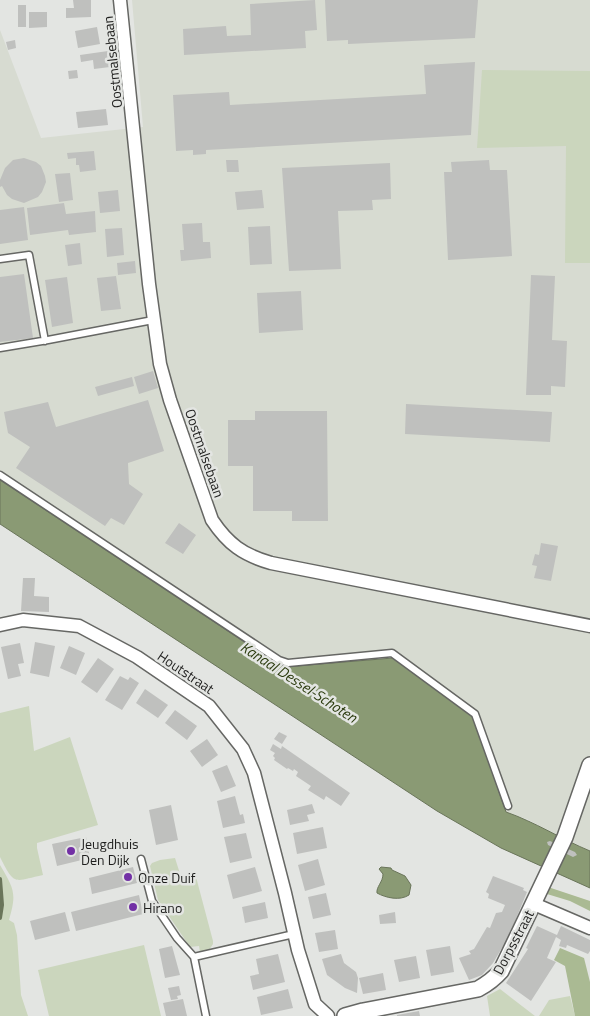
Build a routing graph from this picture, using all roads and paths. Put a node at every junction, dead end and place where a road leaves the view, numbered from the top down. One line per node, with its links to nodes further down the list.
1 (120, 0): 3 (street, Oostmalsebaan)
2 (0, 259): 4 (lane)
3 (153, 320): 4 (lane); 8 (street, Oostmalsebaan)
4 (45, 341): 5 (lane)
5 (0, 348)
6 (0, 476): 10 (lane)
7 (0, 625): 14 (street, Houtstraat)
8 (590, 626)
9 (590, 765): 12 (street, Dorpsstraat)
10 (508, 806)
11 (141, 859): 15 (lane)
12 (534, 904): 13 (street); 18 (street, Dorpsstraat)
13 (590, 928)
14 (294, 934): 15 (lane); 17 (street, Houtstraat)
15 (194, 957): 16 (lane)
16 (206, 1016)
17 (328, 1016)
18 (345, 1016)

